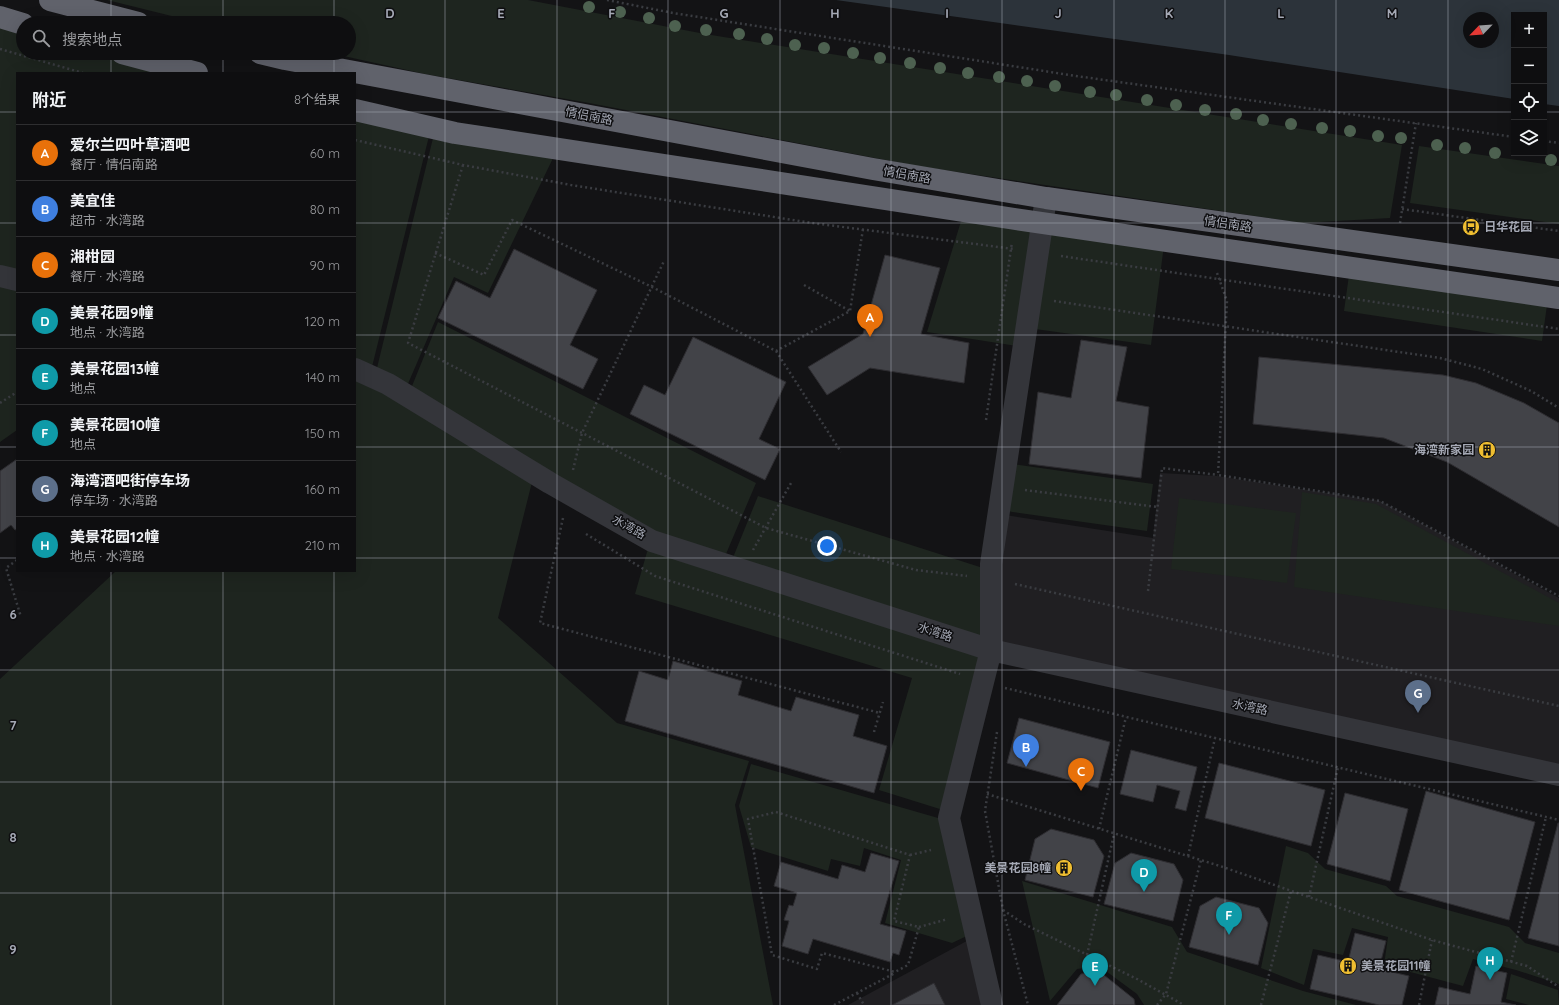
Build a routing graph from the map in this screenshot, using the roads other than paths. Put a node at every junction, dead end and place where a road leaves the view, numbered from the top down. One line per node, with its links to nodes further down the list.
1 (50, 0): 2 (highway)
2 (111, 16)
3 (0, 17): 4 (highway)
4 (16, 22)
5 (148, 60): 7 (highway)
6 (289, 60): 8 (highway, 情侣南路)
7 (193, 72)
8 (352, 72)
9 (356, 73): 11 (highway, 情侣南路)
10 (356, 110): 12 (highway)
11 (1046, 198): 12 (street); 13 (highway, 情侣南路)
12 (1043, 223): 16 (highway); 18 (street)
13 (1559, 270)
14 (0, 276): 15 (street)
15 (16, 280)
16 (1559, 298)
17 (356, 368): 18 (street, 水湾路)
18 (1000, 653): 19 (street, 水湾路); 20 (street)
19 (1559, 775)
20 (992, 1005)

